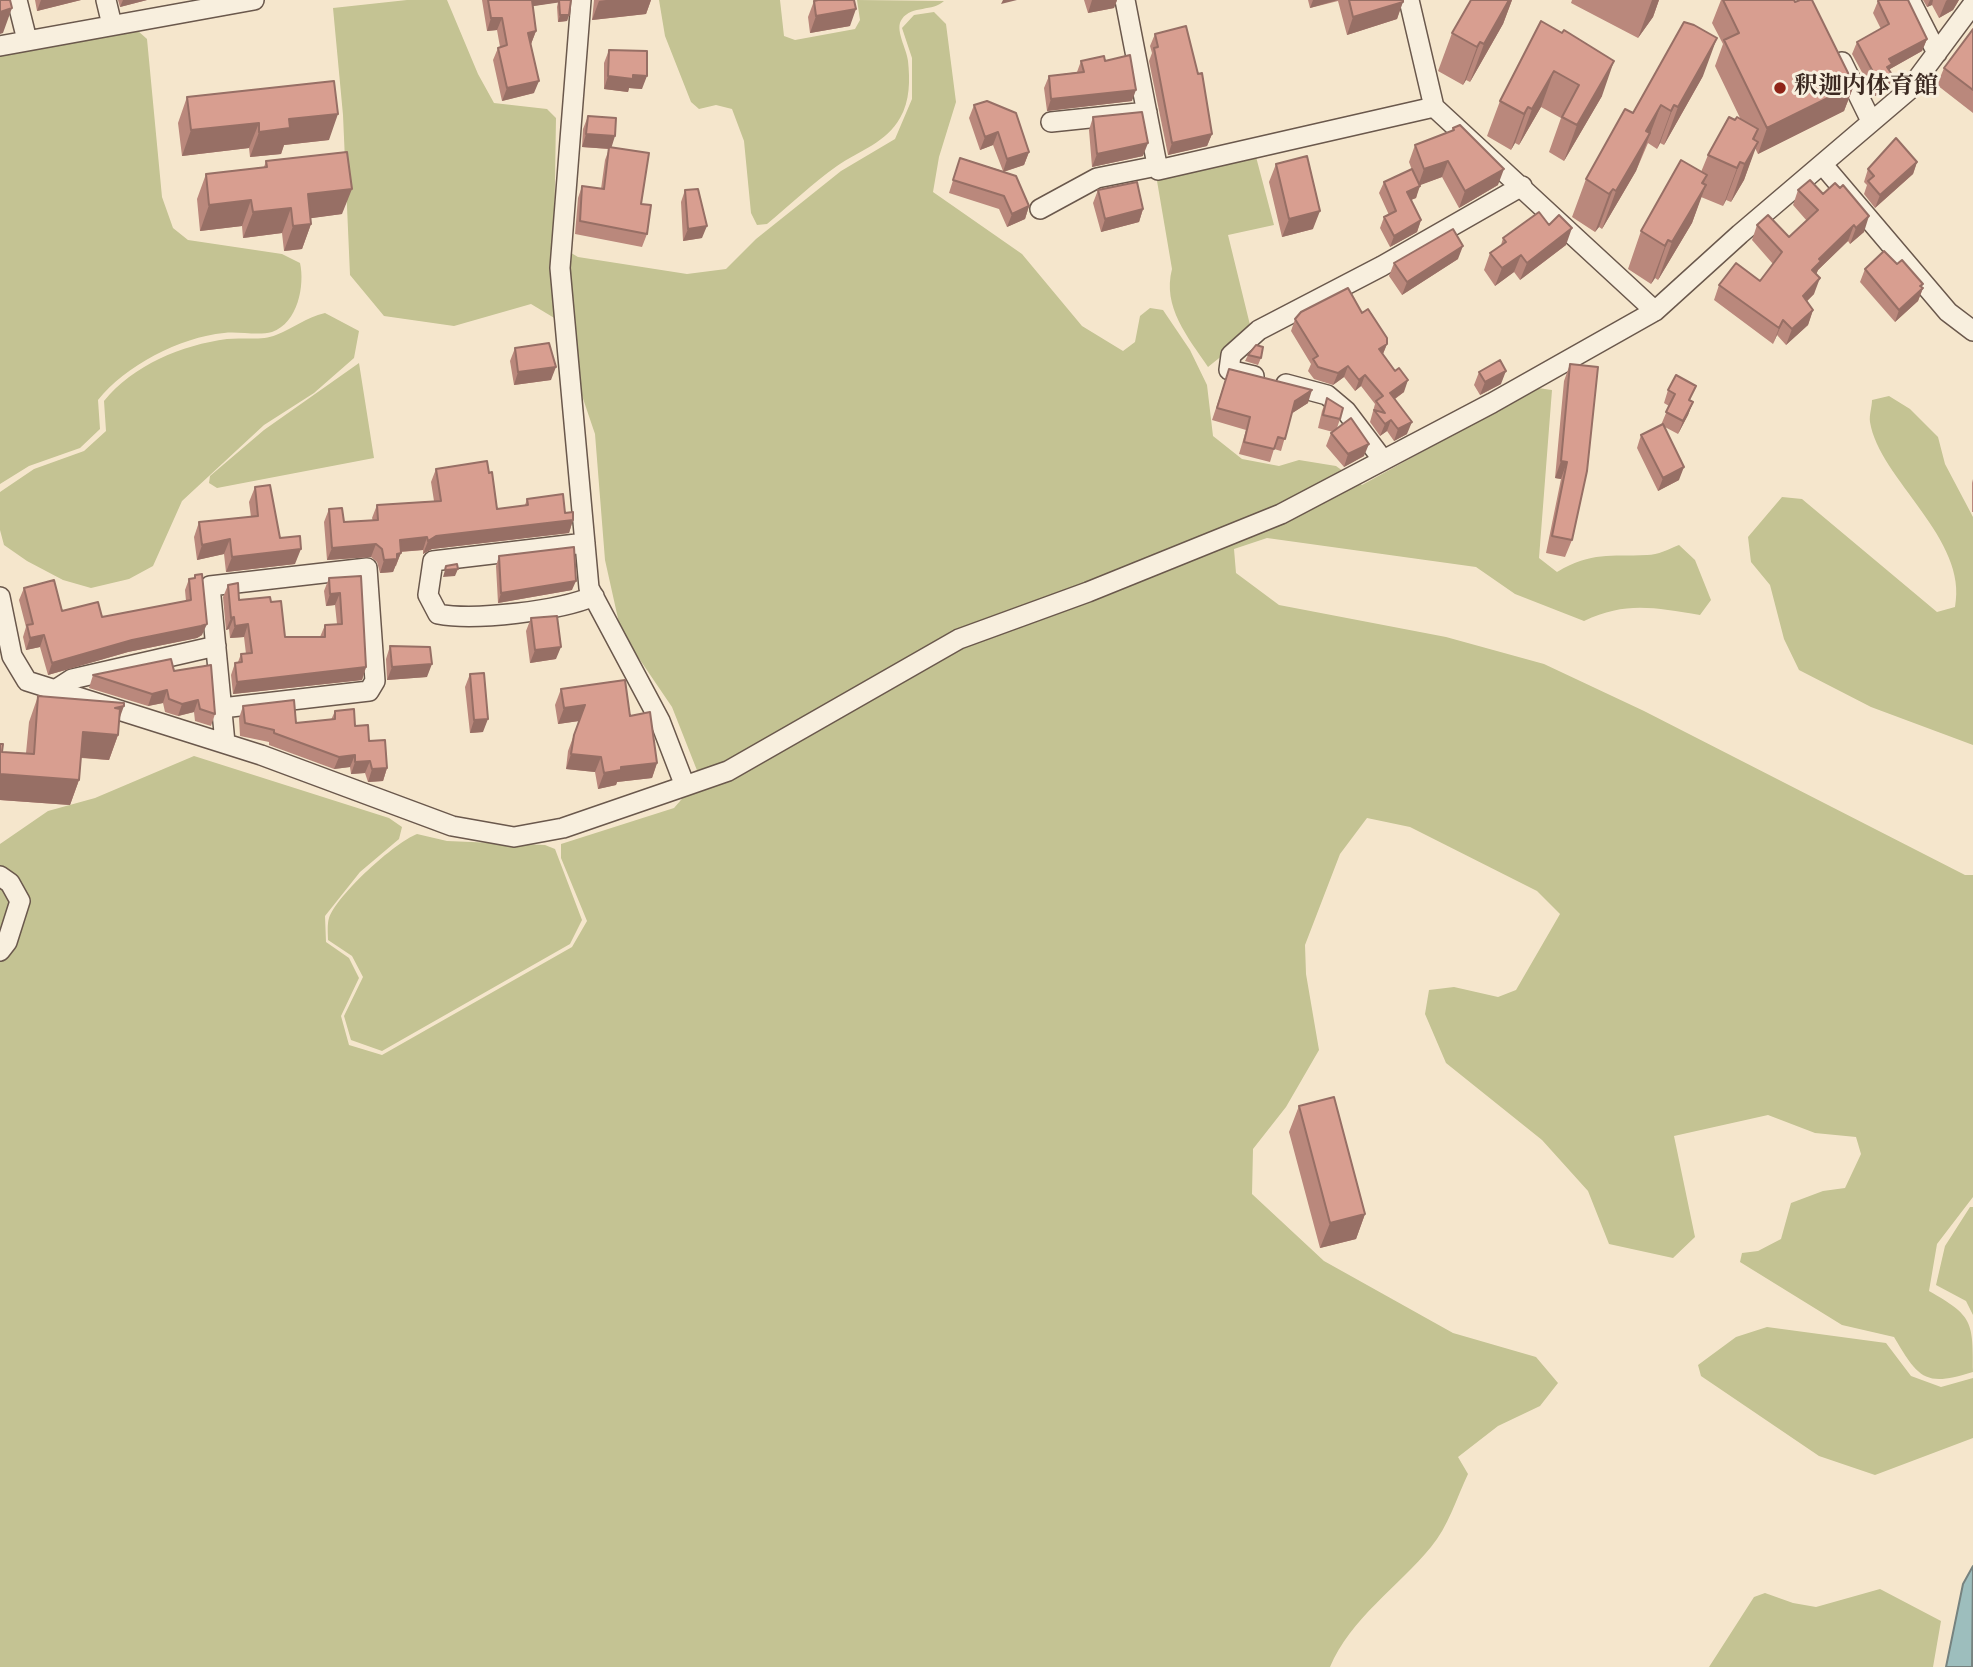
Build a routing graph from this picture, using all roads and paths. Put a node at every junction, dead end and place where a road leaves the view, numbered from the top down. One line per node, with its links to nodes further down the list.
1 (17, 0): 10 (street)
2 (106, 0): 9 (street)
3 (254, 0): 9 (street)
4 (581, 0): 25 (street)
5 (1125, 0): 15 (street)
6 (1409, 0): 14 (street)
7 (1910, 0): 13 (street)
8 (1973, 4): 13 (street)
9 (112, 25): 10 (street)
10 (27, 40): 11 (street)
11 (0, 46)
12 (1835, 48): 16 (street)
13 (1937, 53): 16 (street)
14 (1434, 107): 19 (street); 20 (street)
15 (1147, 112): 17 (street); 19 (street)
16 (1871, 121): 18 (street)
17 (1051, 122)
18 (1824, 164): 22 (street); 23 (street)
19 (1157, 166): 21 (street)
20 (1522, 186): 22 (street); 24 (street)
21 (1040, 209)
22 (1656, 311): 24 (street)
23 (1973, 331)
24 (1383, 460): 33 (street)
25 (585, 543): 26 (street); 26 (street)
26 (594, 596): 33 (street)
27 (0, 597): 29 (street)
28 (216, 646): 30 (street); 31 (street); 31 (street)
29 (6, 660): 30 (street)
30 (55, 690): 32 (street)
31 (222, 708): 32 (street)
32 (225, 743): 33 (street)
33 (685, 786)
34 (0, 876): 35 (street)
35 (0, 951)

